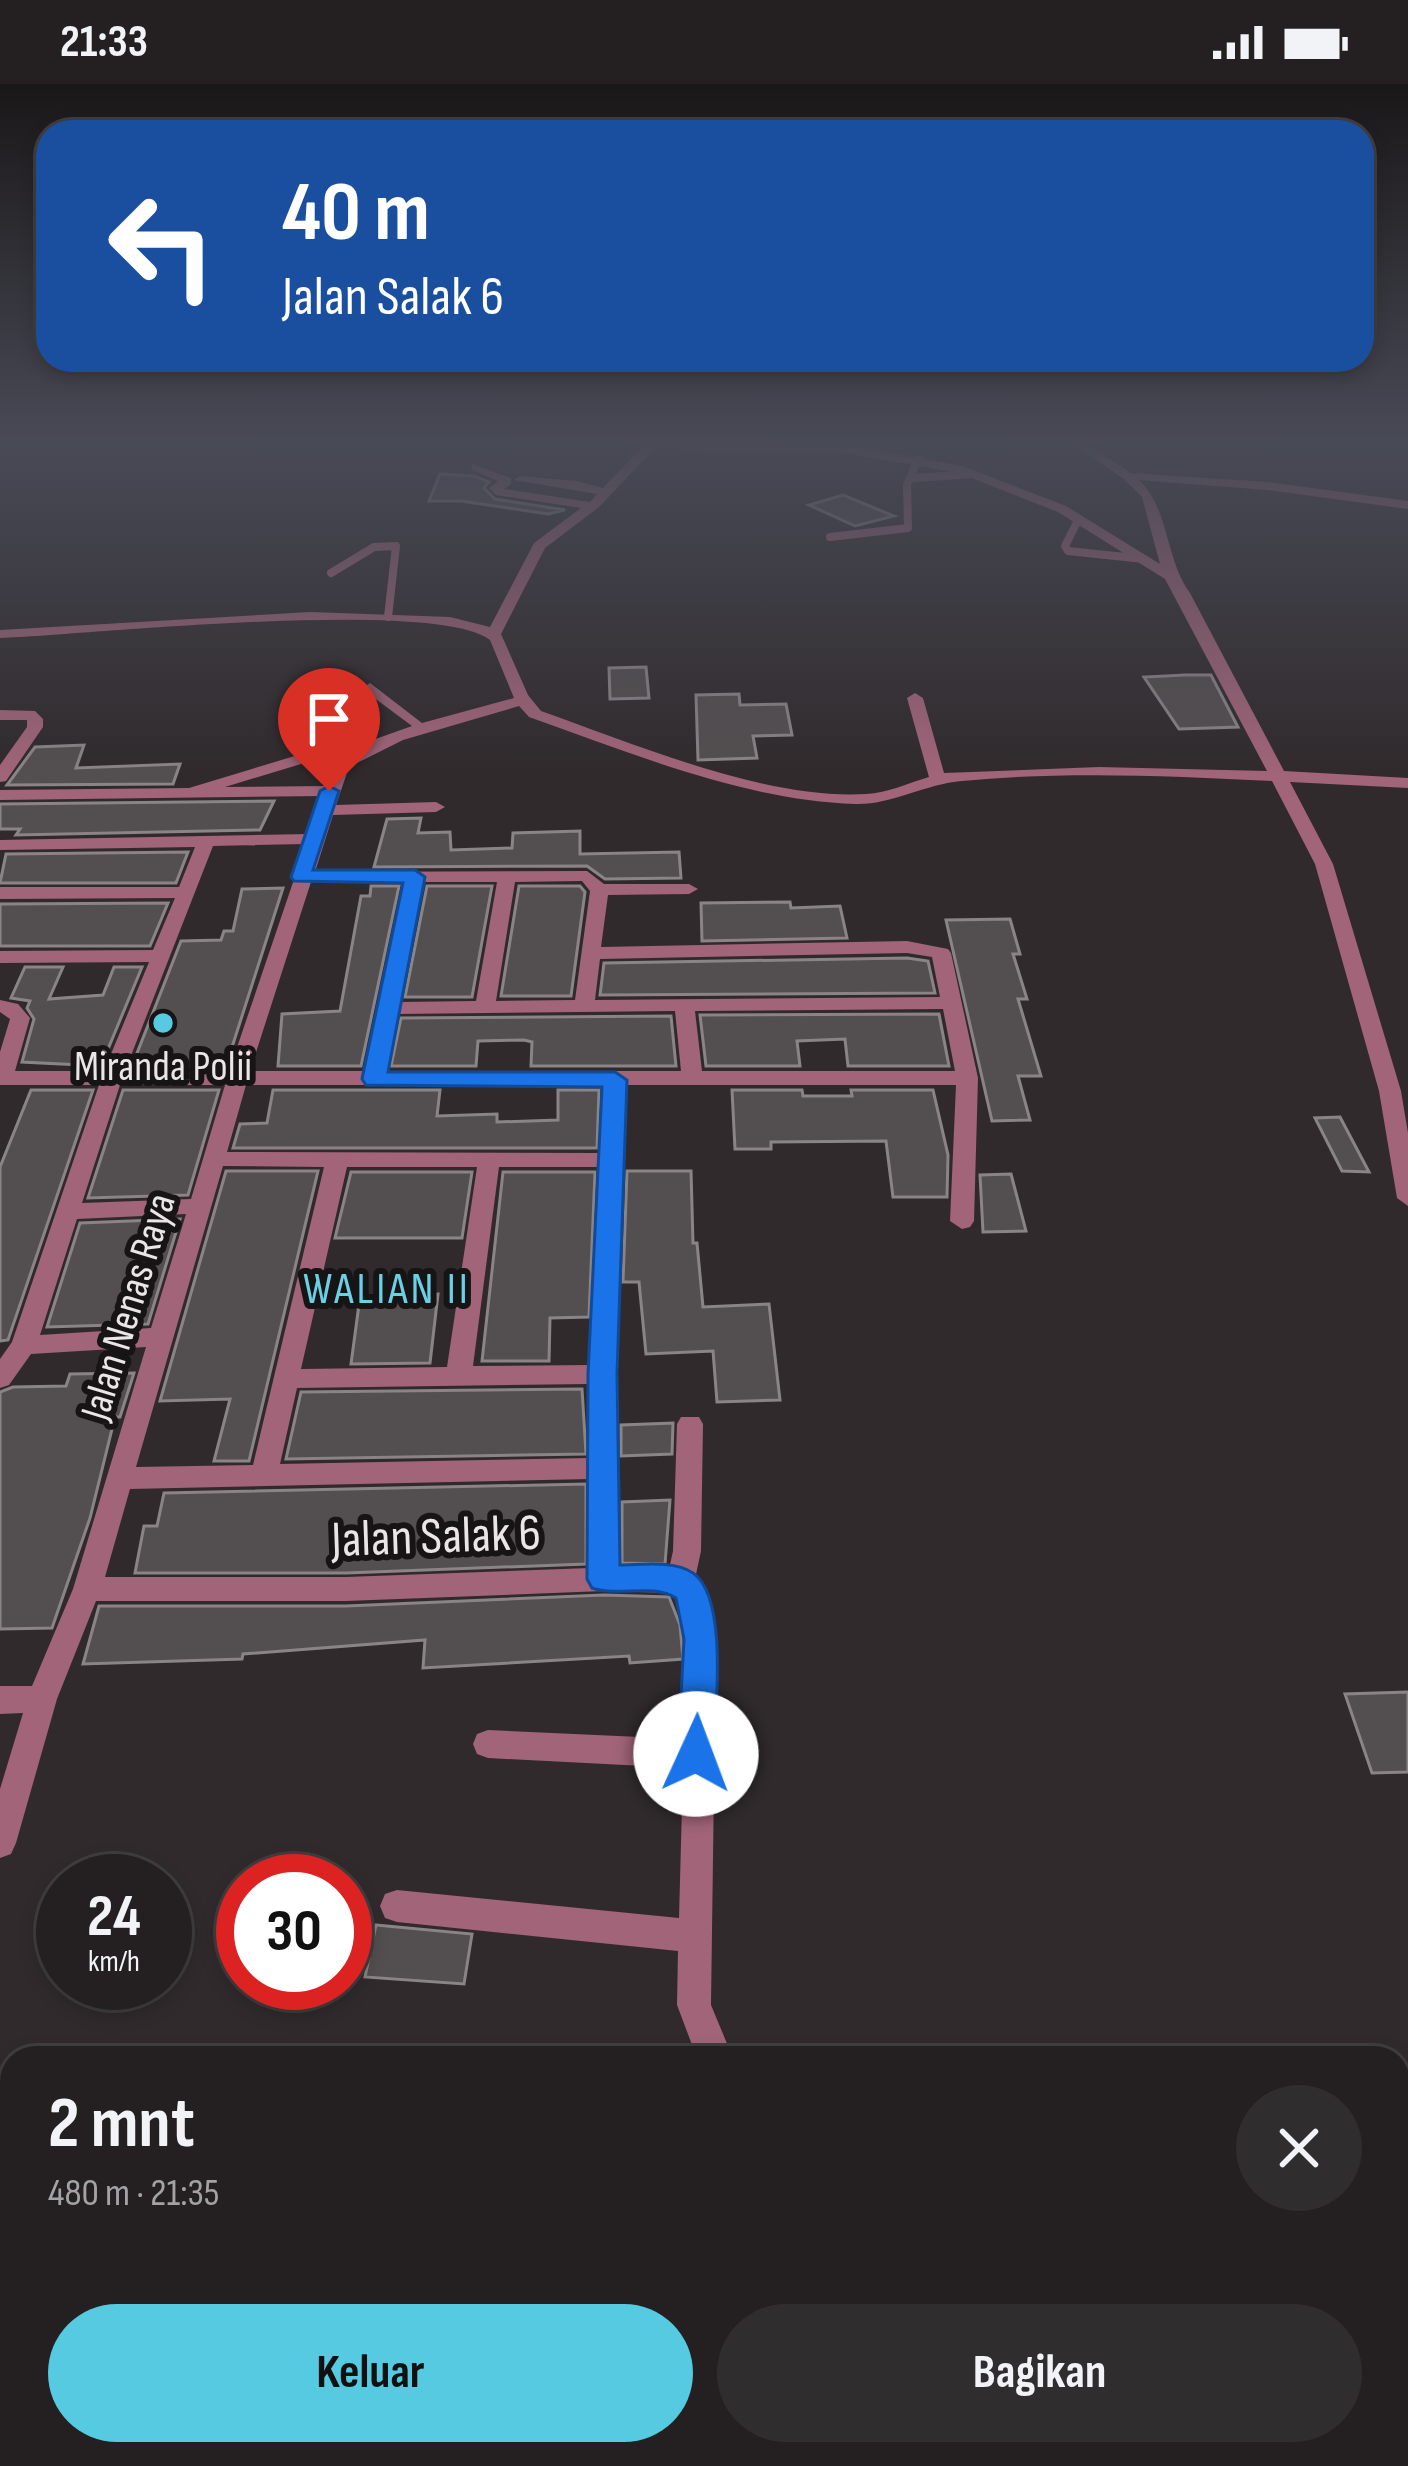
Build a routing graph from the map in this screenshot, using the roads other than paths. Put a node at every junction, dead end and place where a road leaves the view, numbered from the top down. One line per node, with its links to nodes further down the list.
1 (365, 552): 8 (lane)
2 (395, 552): 10 (lane)
3 (535, 552): 12 (street)
4 (1079, 552): 7 (lane)
5 (1132, 552): 7 (street)
6 (1163, 552): 9 (street)
7 (1144, 559): 9 (street)
8 (331, 573)
9 (1170, 576): 19 (street)
10 (388, 617): 11 (street); 12 (street)
11 (0, 634)
12 (494, 635): 14 (street)
13 (370, 688): 17 (street)
14 (518, 697): 17 (street); 18 (street); 21 (street)
15 (915, 698): 21 (street)
16 (0, 715): 20 (street)
17 (416, 722): 18 (street)
18 (339, 754): 23 (street); 25 (street, Jalan Nenas Raya)
19 (1278, 775): 21 (street); 22 (street); 57 (street)
20 (0, 777)
21 (938, 780)
22 (1408, 783)
23 (192, 792): 24 (street); 25 (street)
24 (0, 795)
25 (326, 801): 26 (street); 27 (street, Jalan Nenas Raya)
26 (436, 807)
27 (314, 839): 29 (street); 31 (street, Jalan Nenas Raya)
28 (0, 844): 29 (street)
29 (205, 844): 35 (street)
30 (508, 875): 32 (street); 34 (street); 44 (street)
31 (301, 877): 32 (street); 49 (street, Jalan Nenas Raya)
32 (415, 877): 43 (street)
33 (689, 889): 34 (street)
34 (599, 890): 37 (street)
35 (185, 892): 36 (street); 38 (street)
36 (0, 893)
37 (592, 953): 40 (street); 42 (street)
38 (158, 956): 39 (street); 52 (street)
39 (0, 957)
40 (953, 1003): 45 (street); 47 (street)
41 (0, 1006): 46 (street)
42 (584, 1007): 44 (street); 45 (street)
43 (387, 1008): 44 (street); 48 (street)
44 (485, 1008)
45 (686, 1009): 51 (street)
46 (1, 1078): 52 (street)
47 (967, 1078): 51 (street); 60 (street)
48 (374, 1079): 49 (street); 50 (street)
49 (237, 1080): 52 (street); 53 (street, Jalan Nenas Raya)
50 (615, 1080): 51 (street); 56 (street)
51 (692, 1080)
52 (111, 1081): 59 (street)
53 (216, 1159): 55 (street); 58 (street, Jalan Nenas Raya)
54 (489, 1159): 55 (street); 56 (street); 63 (street)
55 (337, 1160): 66 (street)
56 (612, 1160): 64 (street)
57 (1408, 1198)
58 (199, 1206): 59 (street); 61 (street, Jalan Nenas Raya)
59 (69, 1211): 62 (street)
60 (962, 1222)
61 (158, 1337): 62 (street); 70 (street, Jalan Nenas Raya)
62 (25, 1345): 65 (street)
63 (459, 1374): 64 (street); 66 (street)
64 (603, 1374): 68 (street)
65 (0, 1378)
66 (287, 1379): 69 (street)
67 (690, 1424): 72 (street)
68 (603, 1468): 69 (street); 71 (street)
69 (265, 1472): 70 (street)
70 (119, 1478): 73 (street, Jalan Nenas Raya)
71 (604, 1579): 72 (street, Jalan Salak 6); 73 (street, Jalan Salak 6)
72 (680, 1581): 77 (street)
73 (87, 1589): 74 (street, Jalan Nenas Raya)
74 (42, 1699): 75 (street); 78 (street, Jalan Nenas Raya)
75 (0, 1700)
76 (488, 1744): 77 (street)
77 (696, 1754): 80 (street)
78 (0, 1844)
79 (397, 1906): 80 (street)
80 (694, 1936): 81 (street)
81 (709, 2046)

